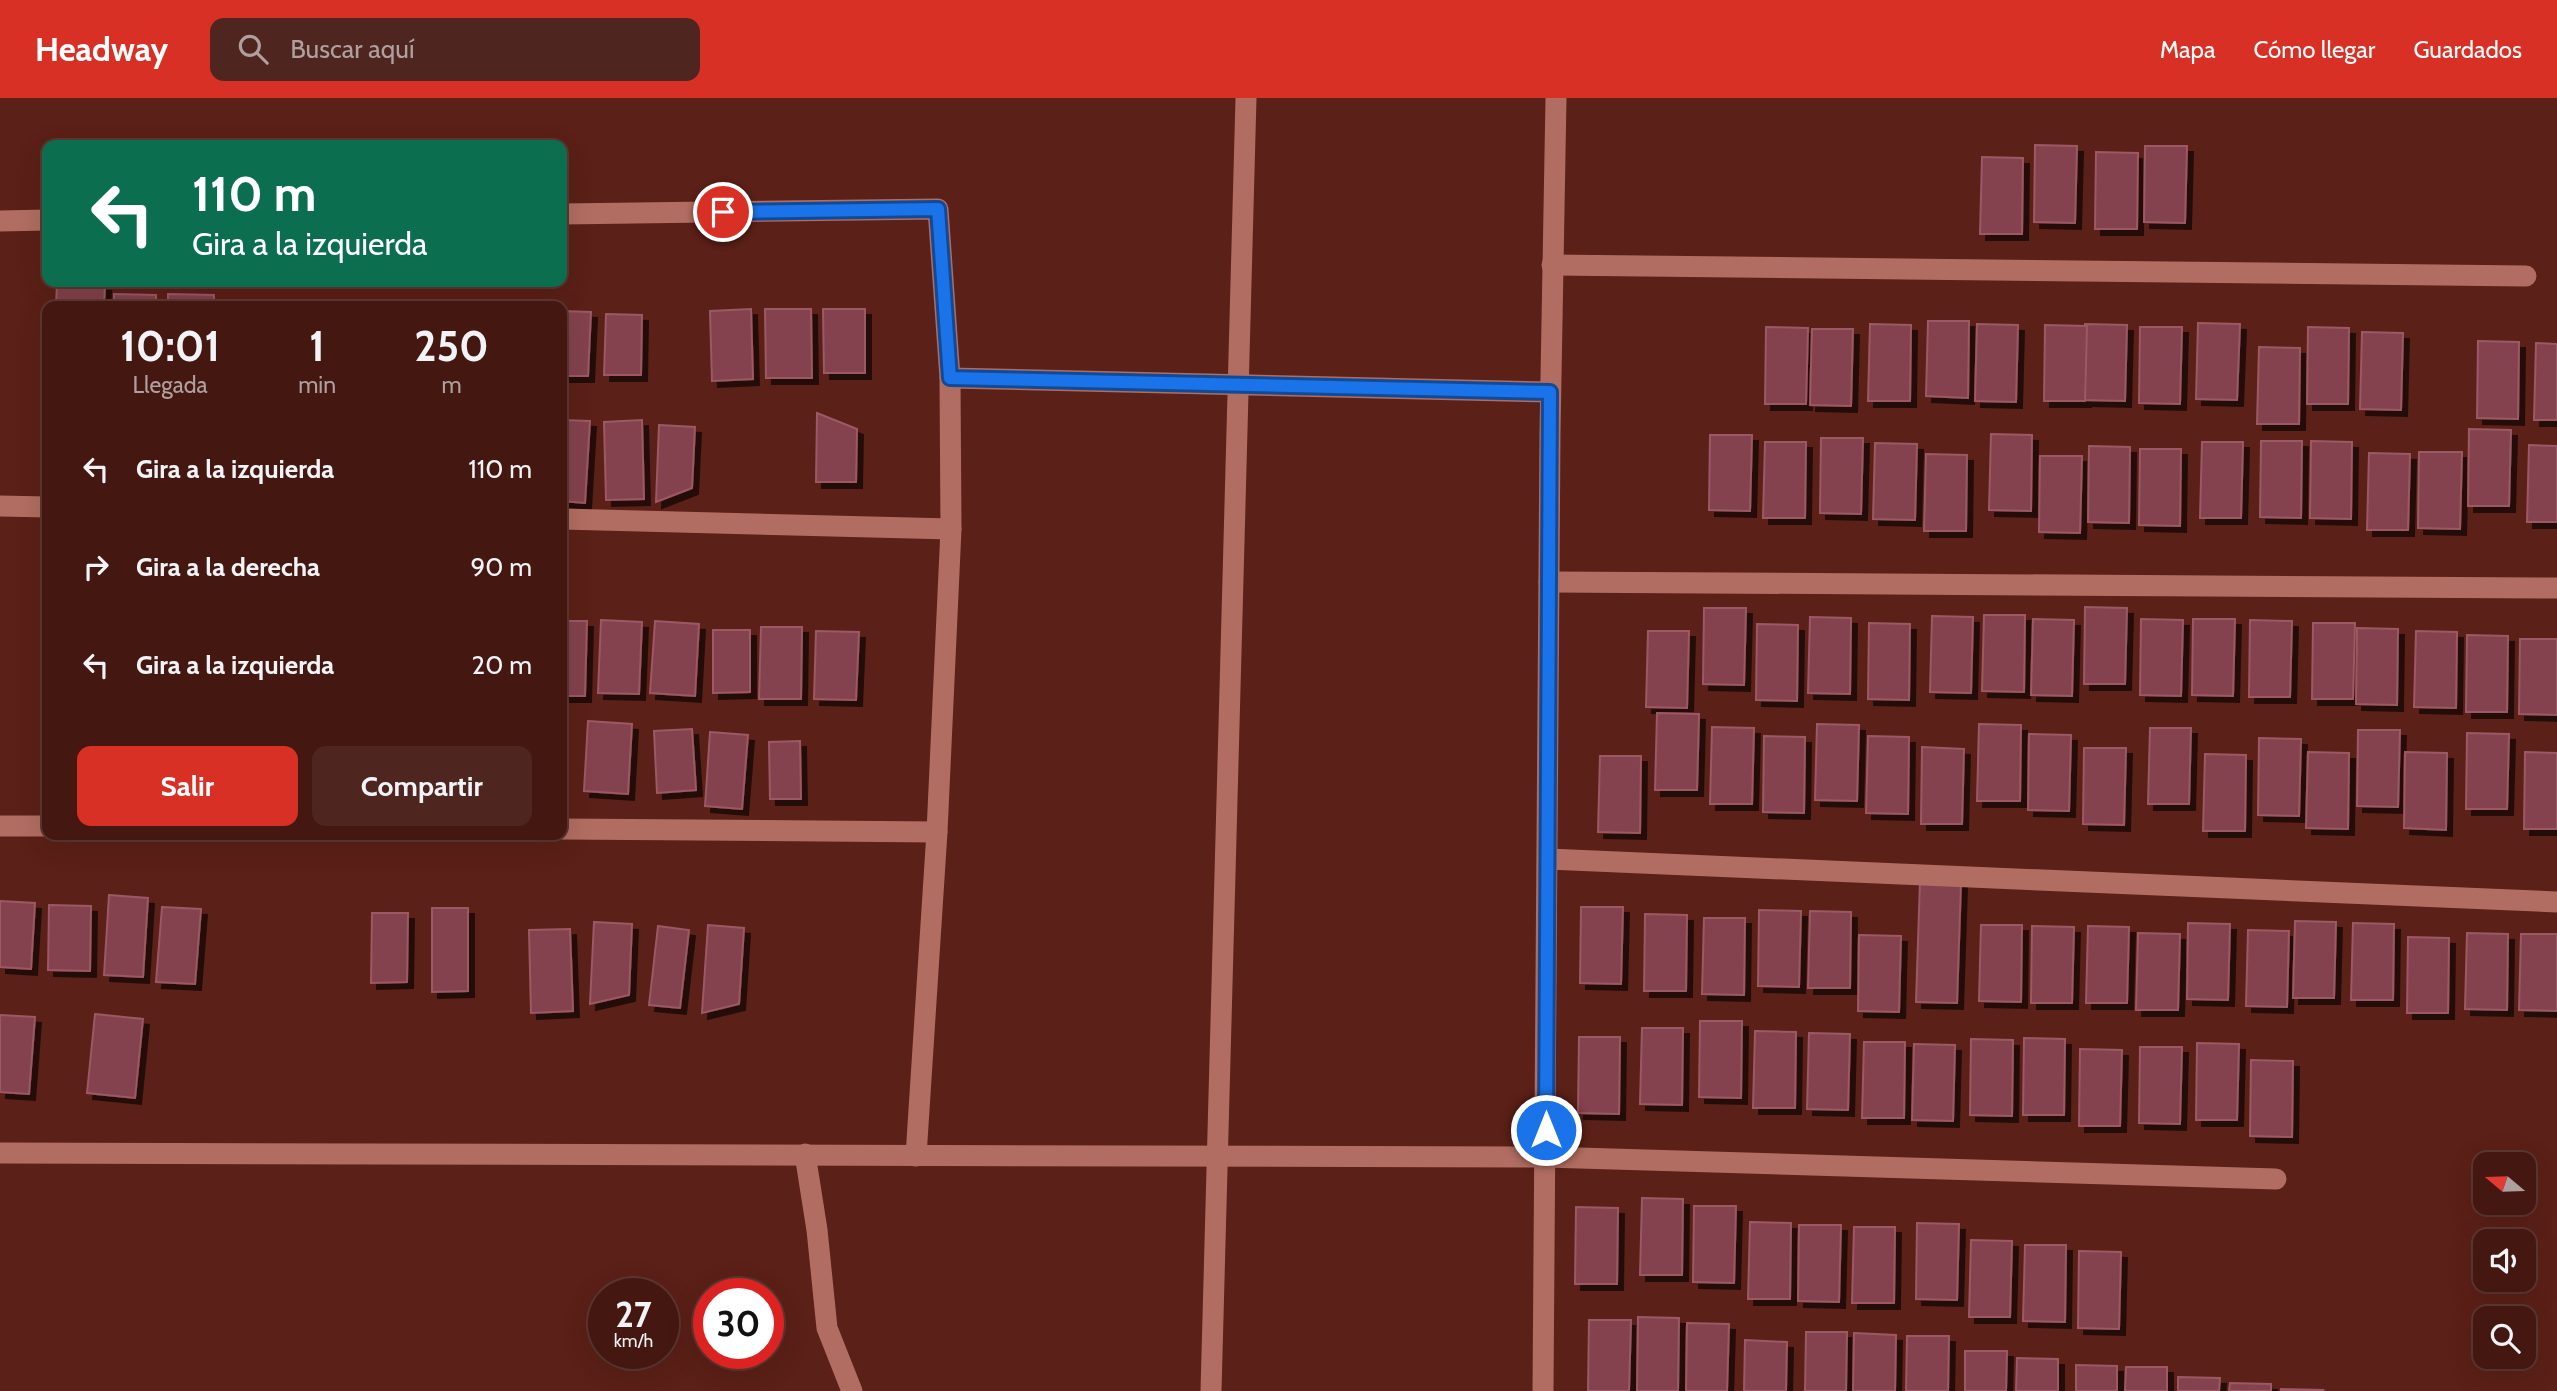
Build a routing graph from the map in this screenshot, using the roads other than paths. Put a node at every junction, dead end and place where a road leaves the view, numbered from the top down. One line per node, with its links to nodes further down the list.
1 (1246, 98): 9 (street)
2 (1556, 98): 6 (street)
3 (567, 214): 8 (street)
4 (42, 220): 5 (street)
5 (0, 221)
6 (1552, 265): 7 (street); 10 (street)
7 (2526, 276)
8 (950, 378): 9 (street); 14 (street)
9 (1239, 383): 10 (street); 26 (street)
10 (1550, 392): 15 (street)
11 (0, 506): 12 (street)
12 (42, 507)
13 (567, 519): 14 (street)
14 (951, 528): 20 (street)
15 (1549, 582): 16 (street); 21 (street)
16 (2557, 588)
17 (0, 826): 18 (street)
18 (42, 826)
19 (567, 829): 20 (street)
20 (937, 832): 25 (street)
21 (1548, 859): 22 (street); 27 (street)
22 (2557, 902)
23 (0, 1153): 24 (street)
24 (805, 1154): 25 (street); 29 (street)
25 (916, 1156): 26 (street)
26 (1219, 1157): 27 (street); 30 (street)
27 (1546, 1157): 28 (street); 31 (street)
28 (2276, 1180)
29 (852, 1391)
30 (1211, 1391)
31 (1543, 1391)

